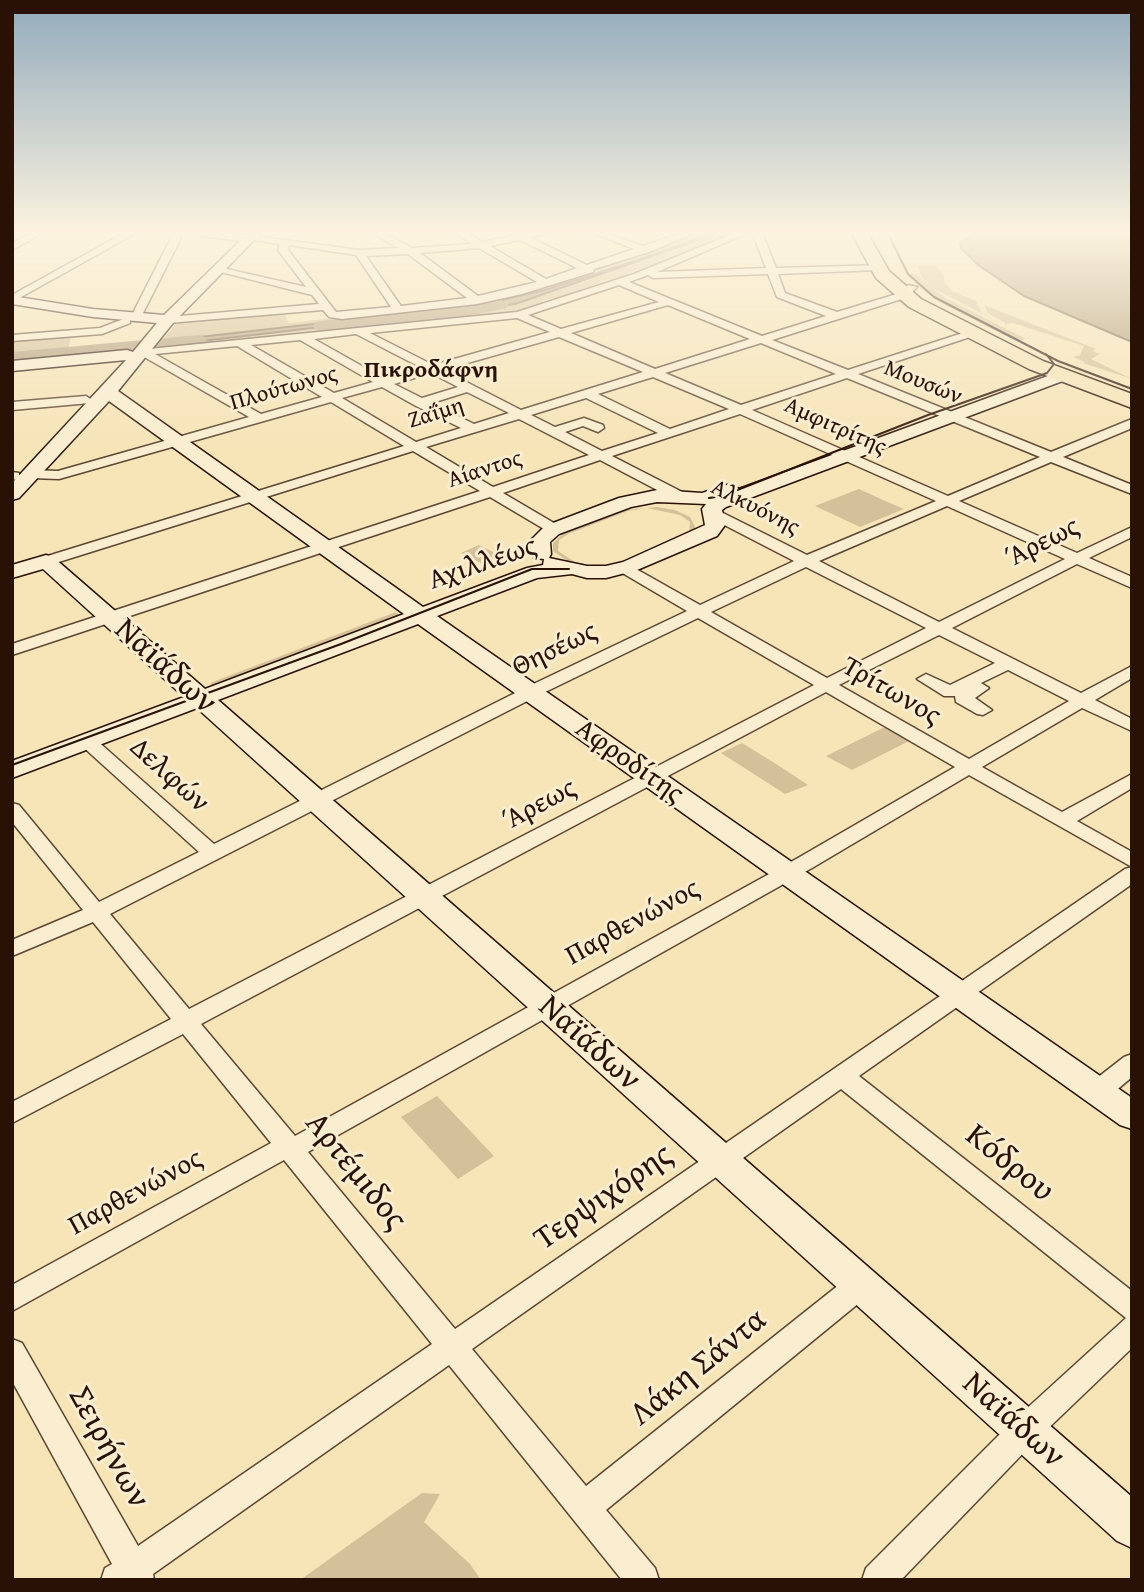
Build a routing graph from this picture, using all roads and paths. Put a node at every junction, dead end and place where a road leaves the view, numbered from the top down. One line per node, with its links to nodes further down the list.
1 (54, 306): 17 (street)
2 (138, 306): 20 (street)
3 (179, 306): 26 (main road)
4 (185, 306): 26 (main road)
5 (325, 306): 26 (street)
6 (327, 306): 16 (street)
7 (396, 306): 16 (street)
8 (436, 306): 16 (street)
9 (547, 306): 18 (street)
10 (654, 306): 22 (street, Πλούτωνος)
11 (680, 306): 27 (street, Μουσών)
12 (810, 306): 19 (street)
13 (864, 306): 19 (street, Ζαΐμη)
14 (931, 306): 23 (highway)
15 (941, 306): 37 (highway)
16 (399, 311)
17 (93, 313): 20 (main road)
18 (518, 316): 21 (street); 22 (street, Αμφιτρίτης)
19 (836, 316): 27 (street, Ζαΐμη)
20 (131, 319): 25 (street); 26 (main road)
21 (358, 331): 24 (street); 30 (street, Αλκυόνης)
22 (562, 333): 30 (street, Πλούτωνος); 31 (street, Αμφιτρίτης)
23 (972, 333): 32 (highway); 33 (street, Αίαντος)
24 (303, 337): 28 (street); 34 (street)
25 (12, 338)
26 (148, 338): 28 (street); 29 (main road); 38 (main road); 38 (main road); 46 (street)
27 (760, 339): 31 (street, Ζαΐμη); 33 (street, Μουσών)
28 (240, 343): 39 (street)
29 (12, 366)
30 (431, 370): 34 (street, Πλούτωνος); 35 (street, Αλκυόνης)
31 (654, 372): 36 (street, Ζαΐμη); 43 (street, Αμφιτρίτης)
32 (1054, 373): 40 (highway); 44 (main road)
33 (846, 374): 43 (street, Αίαντος); 44 (street, Μουσών)
34 (384, 383): 39 (street, Πλούτωνος); 41 (street)
35 (467, 388): 41 (street); 45 (street, Αλκυόνης)
36 (586, 393): 45 (street, Ζαΐμη); 51 (street)
37 (1132, 394)
38 (98, 397): 42 (street); 52 (main road, Αφροδίτης); 57 (street)
39 (332, 398): 46 (street, Πλούτωνος); 53 (street)
40 (1132, 402)
41 (420, 403): 48 (street)
42 (12, 406)
43 (740, 410): 51 (street, Αίαντος); 54 (street, Αμφιτρίτης)
44 (942, 413): 54 (main road); 56 (street, Μουσών)
45 (519, 415): 48 (street, Ζαΐμη); 50 (street, Αλκυόνης)
46 (259, 418): 52 (street, Πλούτωνος)
47 (1132, 423): 56 (street, Θησέως)
48 (473, 429): 53 (street, Ζαΐμη)
49 (598, 429): 50 (street)
50 (552, 432): 55 (street, Αλκυόνης)
51 (668, 433): 55 (street, Αίαντος)
52 (176, 442): 57 (street, Πλούτωνος); 60 (main road, Αφροδίτης)
53 (415, 447): 59 (street); 60 (street, Ζαΐμη)
54 (837, 453): 62 (street, Αμφιτρίτης); 63 (main road)
55 (599, 456): 59 (street, Αίαντος); 61 (street, Αλκυόνης)
56 (1051, 457): 58 (street, Μουσών); 62 (street, Θησέως)
57 (16, 480)
58 (1132, 490)
59 (491, 492): 64 (street); 66 (street, Αίαντος)
60 (254, 497): 66 (main road, Αφροδίτης); 69 (street, Ζαΐμη)
61 (683, 498): 63 (street, Αλκυόνης); 64 (main road)
62 (946, 501): 68 (street, Αμφιτρίτης); 70 (street, Θησέως)
63 (713, 505): 70 (street, Αλκυόνης); 71 (main road)
64 (554, 529): 67 (main road)
65 (1132, 531): 68 (street, Άρεως)
66 (323, 546): 75 (main road, Αφροδίτης); 77 (street, Αίαντος)
67 (541, 554): 72 (main road, Αχιλλέως); 75 (main road, Αχιλλέως)
68 (1075, 558): 74 (street, Αμφιτρίτης); 78 (street, Άρεως)
69 (46, 561): 73 (main road, Ζαΐμη); 77 (main road, Ναϊάδων)
70 (806, 561): 76 (street, Θησέως); 78 (street, Αλκυόνης)
71 (624, 568): 72 (main road); 76 (street, Τρίτωνος)
72 (569, 569): 75 (main road, Αχιλλέως)
73 (12, 572)
74 (1132, 583)
75 (414, 611): 84 (main road, Αφροδίτης); 85 (main road, Αχιλλέως)
76 (700, 611): 83 (street, Τρίτωνος); 84 (street, Θησέως)
77 (110, 618): 79 (street, Αίαντος); 85 (main road, Ναϊάδων)
78 (939, 628): 80 (street, Αλκυόνης); 83 (street, Άρεως)
79 (12, 650)
80 (1013, 666): 82 (street); 86 (street, Αλκυόνης); 87 (street)
81 (1132, 671): 86 (street, Παρθενώνος)
82 (926, 679)
83 (826, 685): 91 (street, Τρίτωνος); 93 (street, Άρεως)
84 (530, 692): 93 (main road, Αφροδίτης); 95 (street, Θησέως)
85 (196, 694): 89 (main road, Αχιλλέως); 90 (main road, Αχιλλέως); 95 (main road, Ναϊάδων)
86 (1080, 700): 88 (street, Αλκυόνης); 91 (street, Παρθενώνος)
87 (983, 710)
88 (1132, 726)
89 (88, 742): 92 (main road, Αχιλλέως); 98 (street, Δελφών)
90 (12, 755)
91 (968, 767): 97 (street, Τρίτωνος); 100 (street, Παρθενώνος)
92 (12, 770)
93 (652, 778): 100 (main road, Αφροδίτης); 102 (street, Άρεως)
94 (1132, 780): 97 (street)
95 (316, 801): 98 (street, Θησέως); 102 (main road, Ναϊάδων)
96 (12, 809): 103 (street, Αρτέμιδος)
97 (1062, 821): 99 (street, Τρίτωνος)
98 (212, 853): 103 (street, Θησέως)
99 (1132, 861)
100 (787, 873): 105 (main road, Αφροδίτης); 106 (street, Παρθενώνος)
101 (1132, 874): 105 (street, Τερψιχόρης)
102 (425, 898): 106 (main road, Ναϊάδων); 107 (street, Άρεως)
103 (96, 912): 104 (street, Θησέως); 107 (street, Αρτέμιδος)
104 (12, 949)
105 (959, 994): 109 (street, Τερψιχόρης); 110 (street, Αφροδίτης)
106 (547, 1007): 113 (street, Παρθενώνος); 114 (main road, Ναϊάδων)
107 (186, 1022): 111 (street, Άρεως); 113 (street, Αρτέμιδος)
108 (1132, 1063): 110 (street)
109 (841, 1075): 114 (street, Τερψιχόρης); 117 (street, Κόδρου)
110 (1097, 1091): 112 (street, Αφροδίτης)
111 (12, 1113)
112 (1132, 1116)
113 (290, 1149): 116 (street, Παρθενώνος); 119 (street, Αρτέμιδος)
114 (719, 1160): 115 (main road, Ναϊάδων); 119 (street, Τερψιχόρης)
115 (860, 1285): 121 (main road, Ναϊάδων); 122 (street, Λάκη Σάντα)
116 (12, 1299)
117 (1132, 1308)
118 (1132, 1329): 121 (street)
119 (452, 1346): 122 (street, Αρτέμιδος); 124 (street, Τερψιχόρης)
120 (12, 1352): 124 (street, Σειρήνων)
121 (1024, 1431): 123 (main road, Ναϊάδων); 126 (street)
122 (584, 1507): 125 (street, Αρτέμιδος)
123 (1132, 1526)
124 (129, 1576)
125 (643, 1580)
126 (878, 1580)

